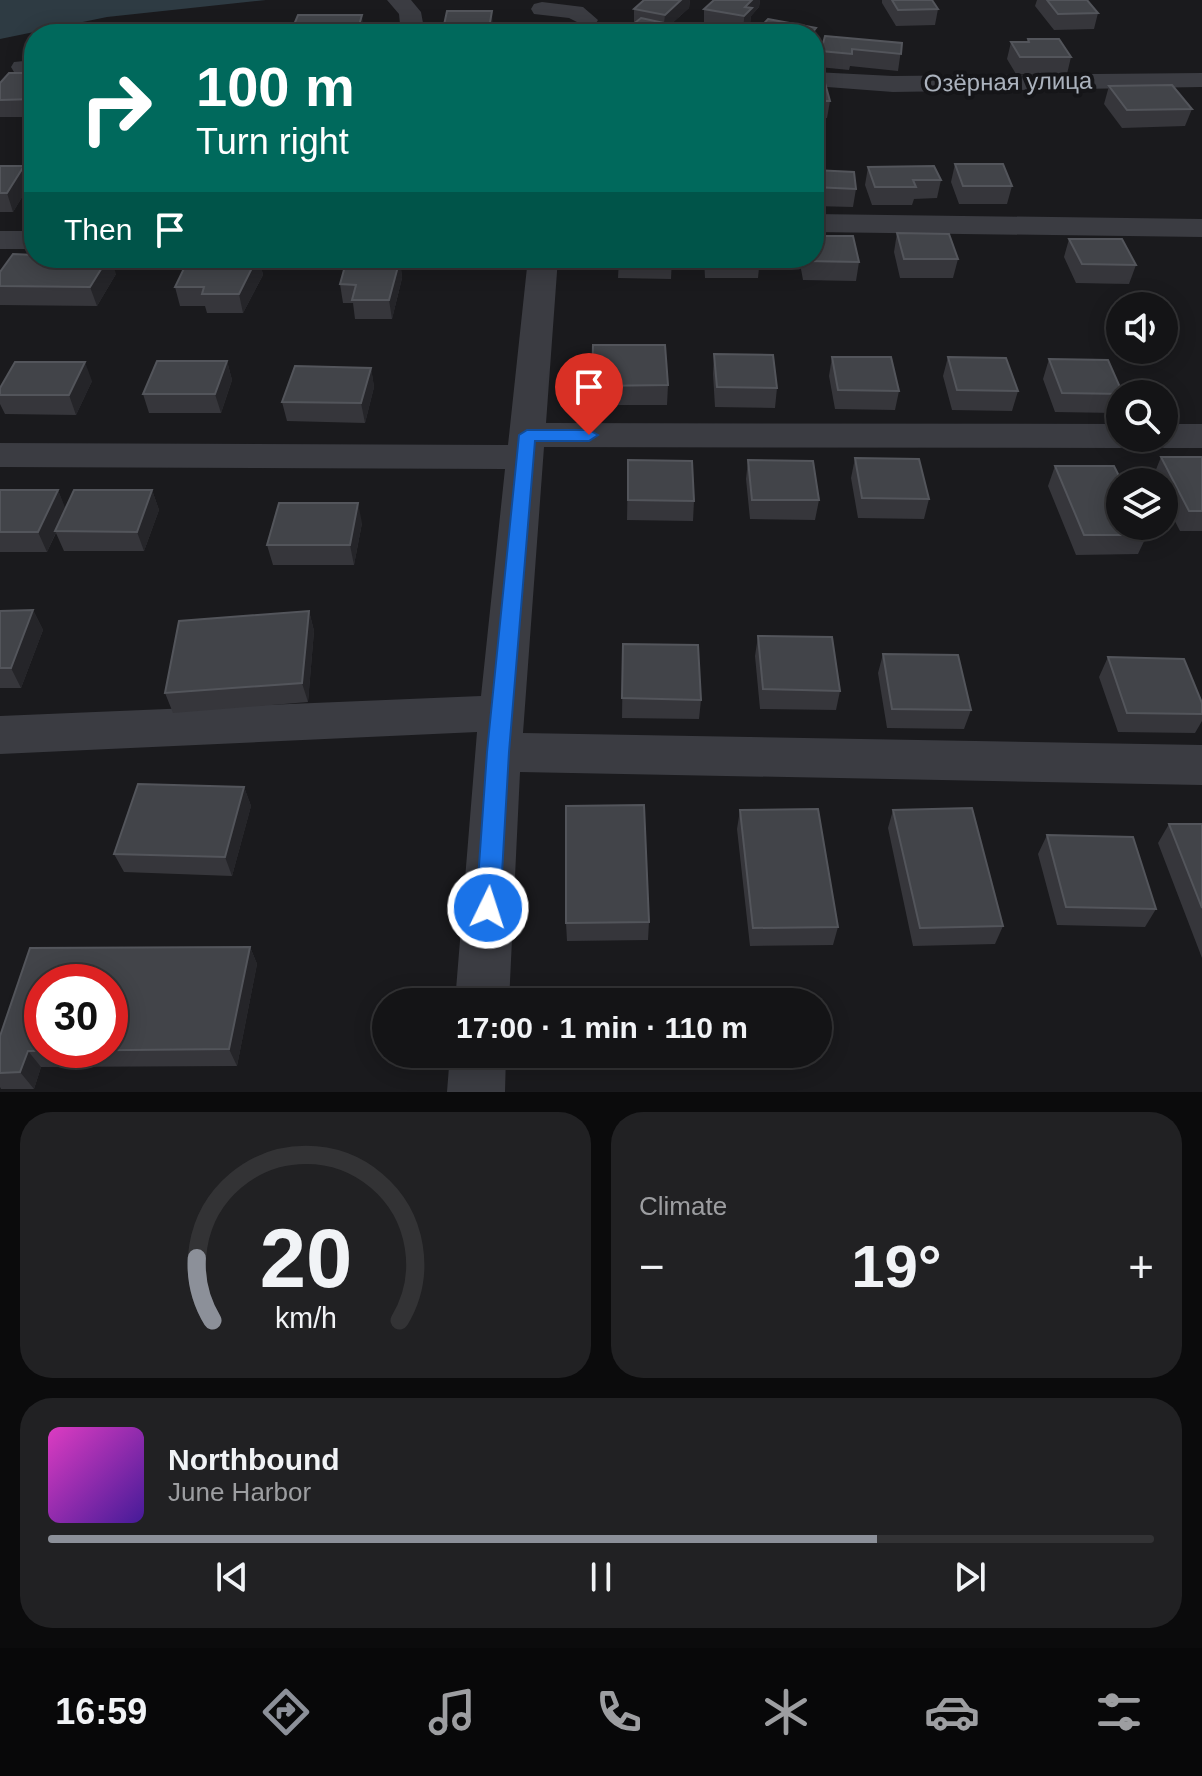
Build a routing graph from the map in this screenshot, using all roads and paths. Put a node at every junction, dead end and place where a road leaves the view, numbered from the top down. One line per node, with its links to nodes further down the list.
1 (398, 0): 4 (street)
2 (609, 0): 6 (street)
3 (542, 9): 5 (street)
4 (412, 24)
5 (581, 24)
6 (586, 24)
7 (824, 80): 8 (street, Озёрная улица)
8 (1202, 80)
9 (824, 223): 10 (street)
10 (1202, 228)
11 (0, 240): 12 (street)
12 (24, 240)
13 (542, 268): 17 (street)
14 (1106, 436): 17 (street)
15 (1178, 436): 16 (street)
16 (1202, 436)
17 (526, 446): 18 (street); 19 (street)
18 (0, 455)
19 (500, 732): 20 (street); 21 (street); 22 (street)
20 (0, 735)
21 (1202, 765)
22 (483, 988)
23 (477, 1068): 24 (street)
24 (476, 1092)

